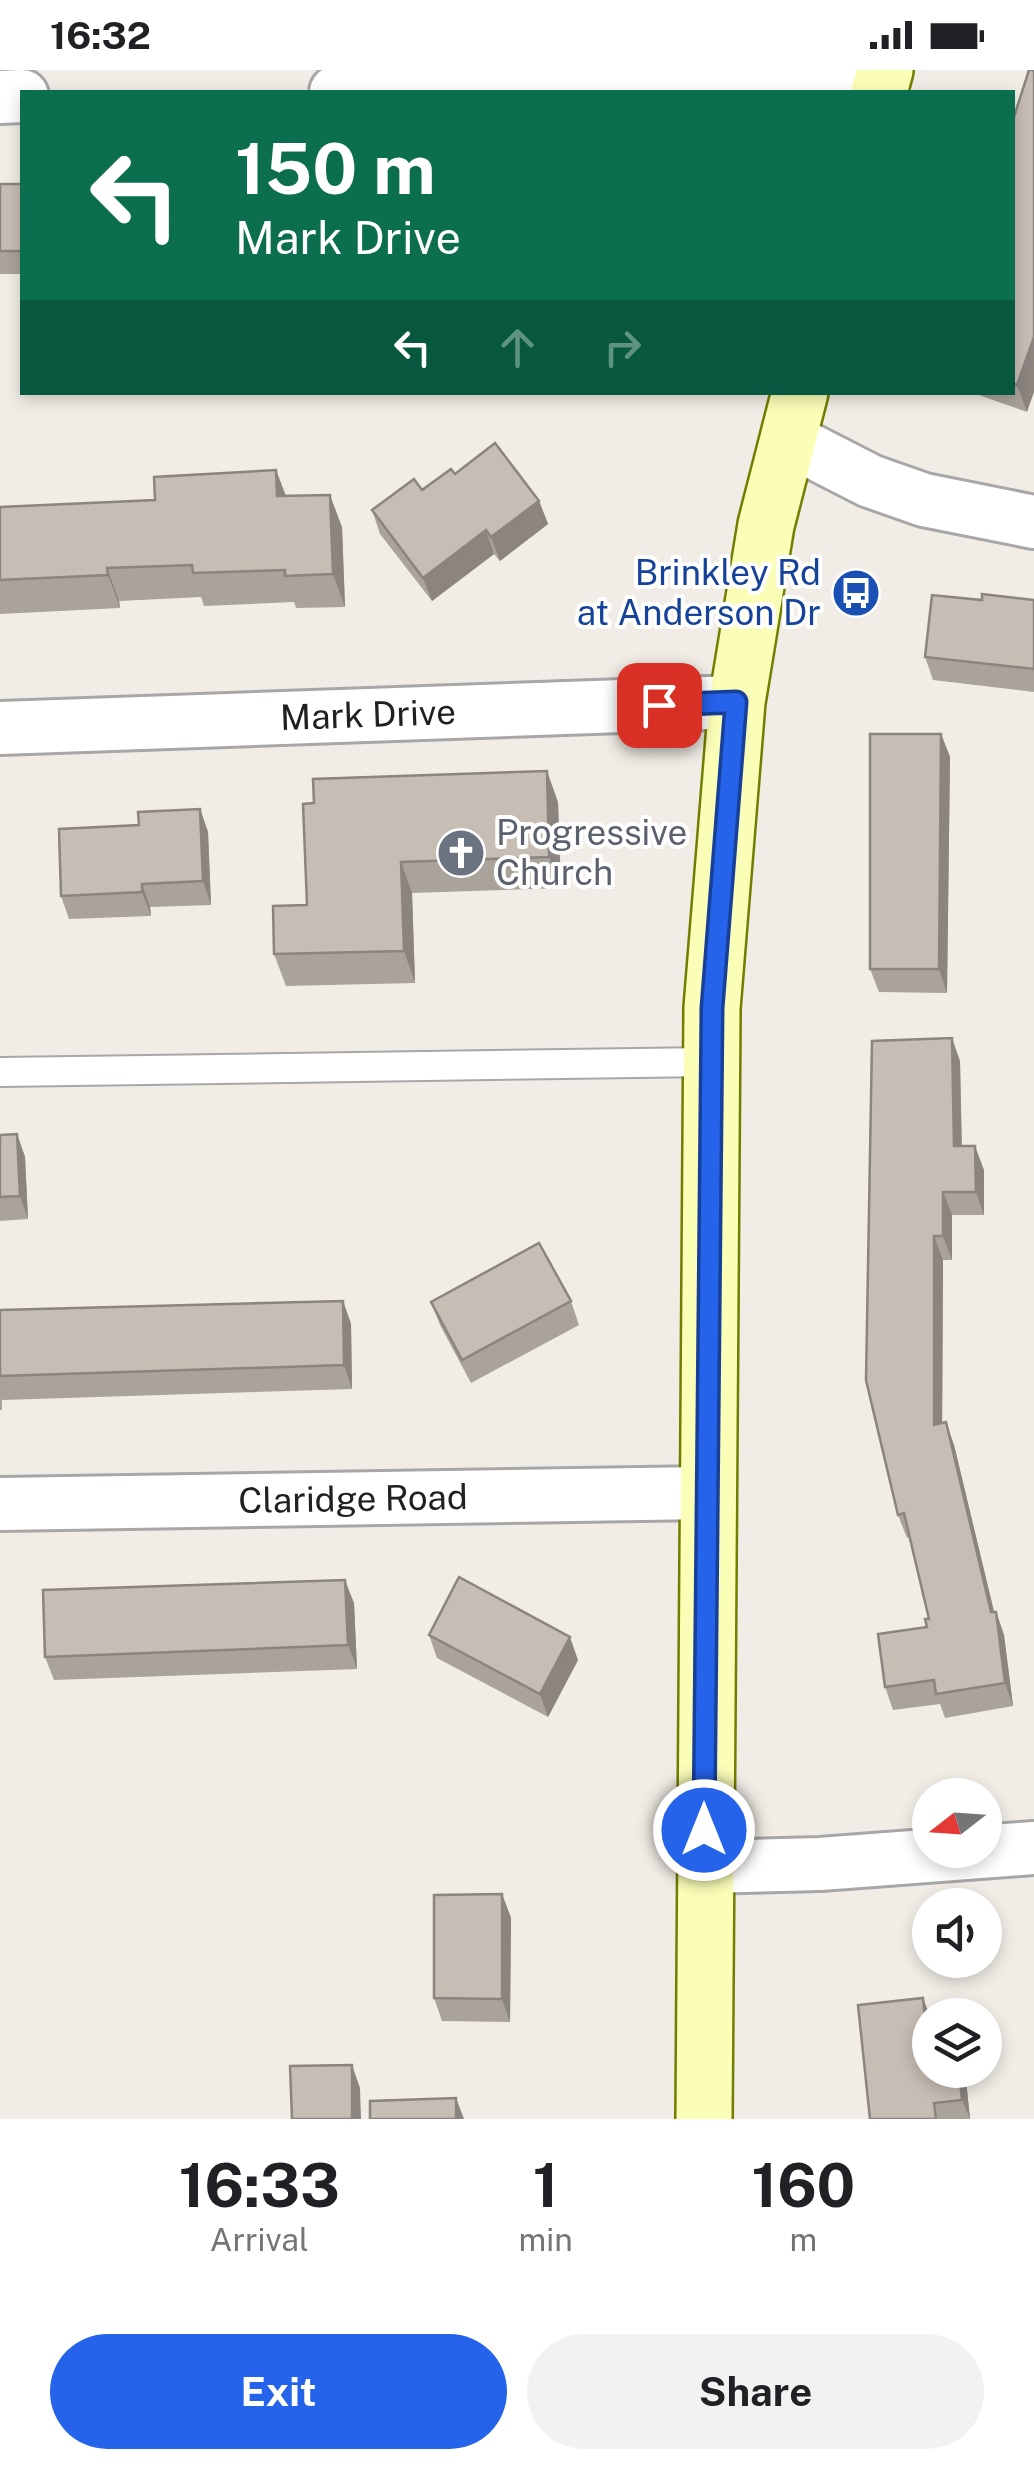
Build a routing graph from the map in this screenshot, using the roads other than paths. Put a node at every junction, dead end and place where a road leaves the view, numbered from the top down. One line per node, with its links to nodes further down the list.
1 (463, 90): 2 (street)
2 (818, 90)
3 (794, 416): 4 (street); 5 (main road)
4 (1034, 522)
5 (736, 702): 6 (street, Mark Drive); 7 (main road)
6 (0, 728)
7 (710, 1062): 8 (lane); 9 (main road)
8 (0, 1072)
9 (707, 1494): 10 (street, Claridge Road); 12 (main road)
10 (0, 1504)
11 (1034, 1848): 12 (street)
12 (704, 1867): 13 (main road)
13 (704, 2119)

